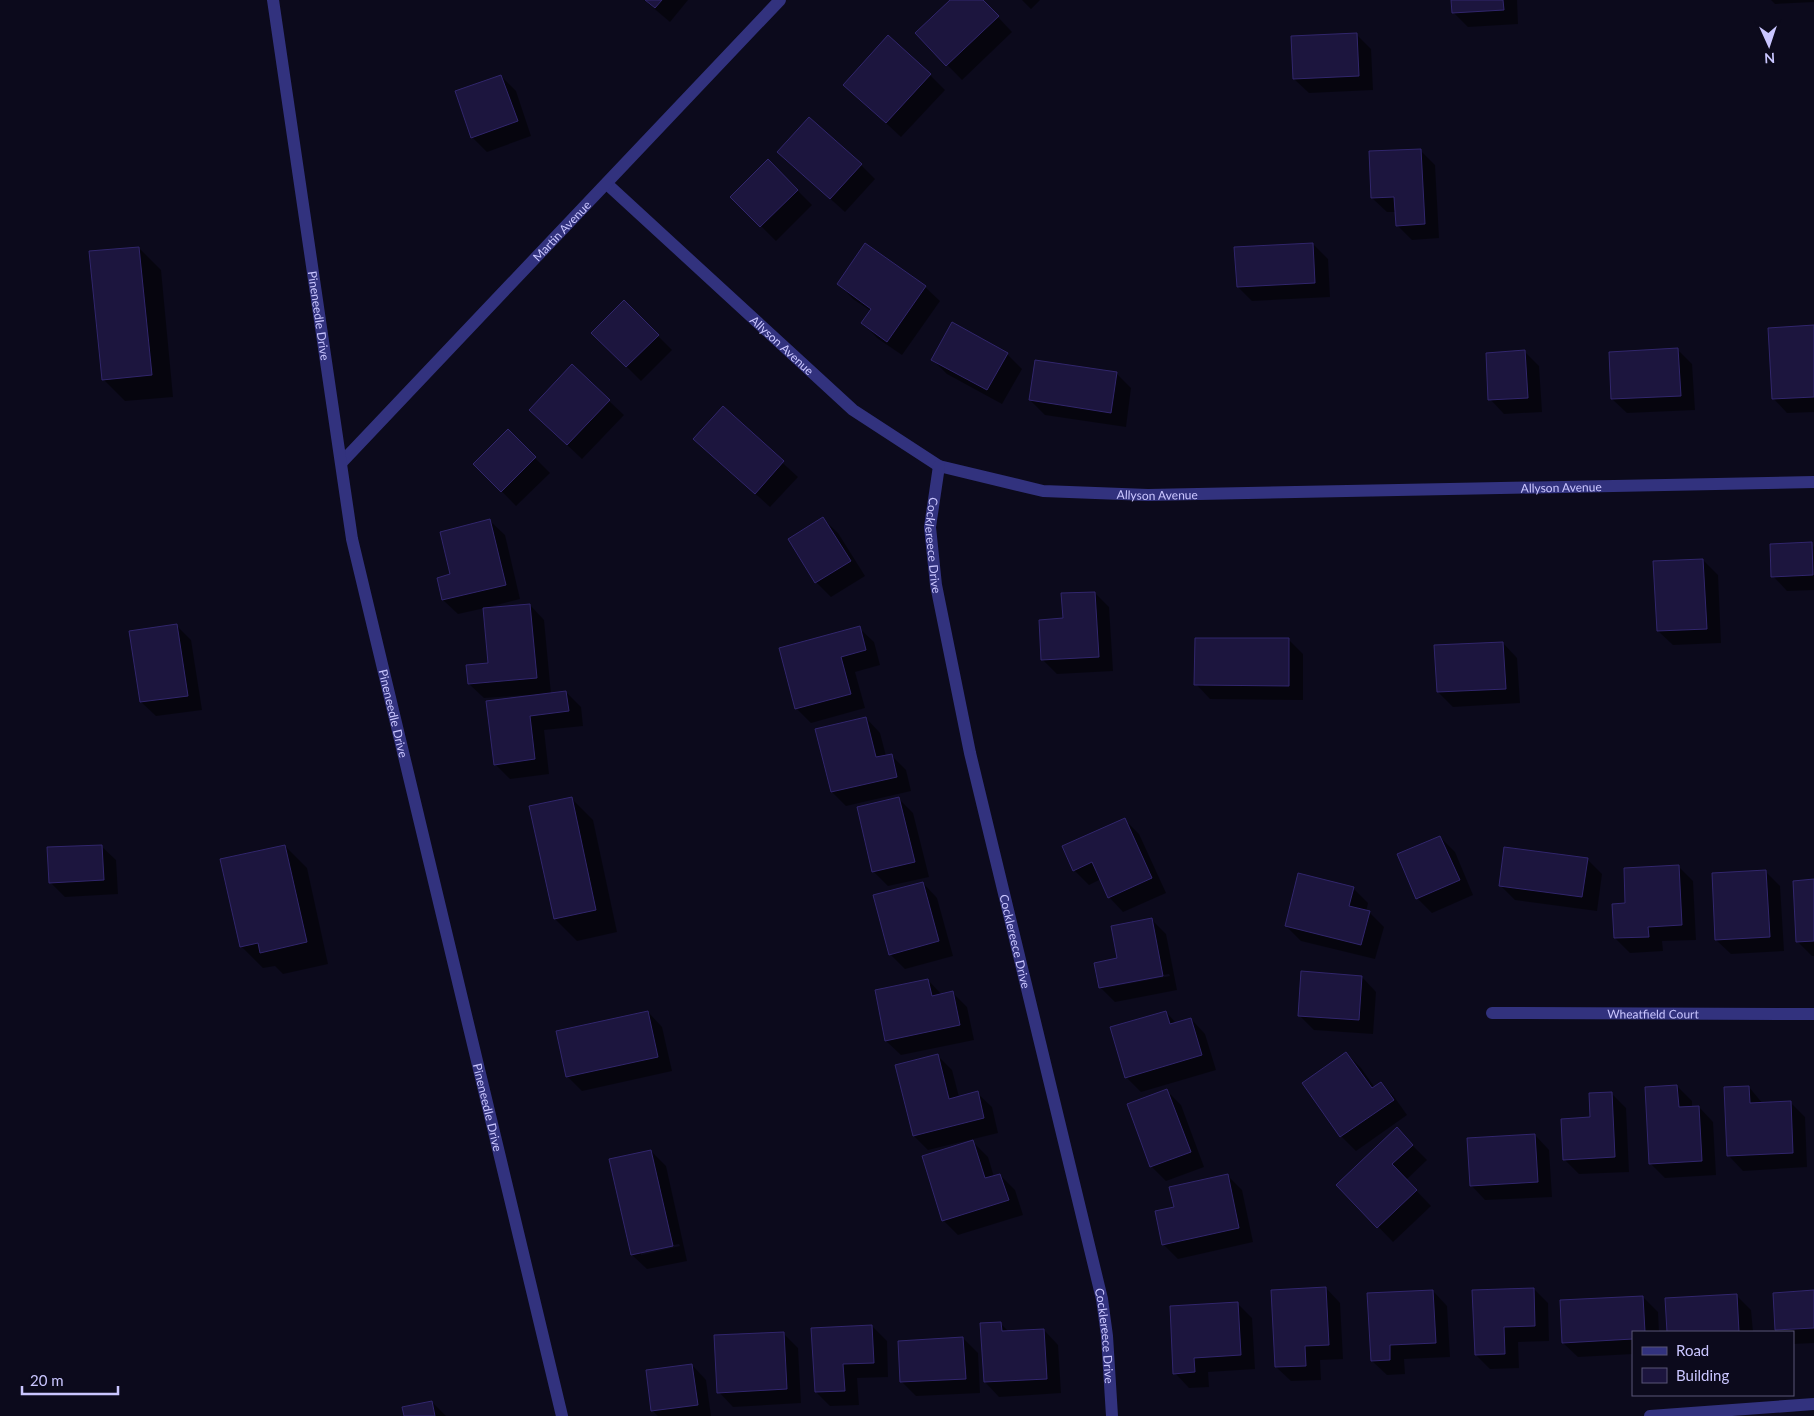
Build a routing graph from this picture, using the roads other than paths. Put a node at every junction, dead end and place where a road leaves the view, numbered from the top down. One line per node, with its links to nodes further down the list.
1 (272, 0): 4 (street, Pineneedle Drive)
2 (780, 0): 3 (street, Martin Avenue)
3 (607, 184): 4 (street, Martin Avenue); 5 (street, Allyson Avenue)
4 (342, 462): 10 (street, Pineneedle Drive)
5 (939, 466): 6 (street, Allyson Avenue); 11 (street, Cocklereece Drive)
6 (1814, 482)
7 (1492, 1012): 8 (street, Wheatfield Court)
8 (1814, 1014)
9 (1814, 1404): 12 (street)
10 (562, 1416)
11 (1112, 1416)
12 (1650, 1416)

